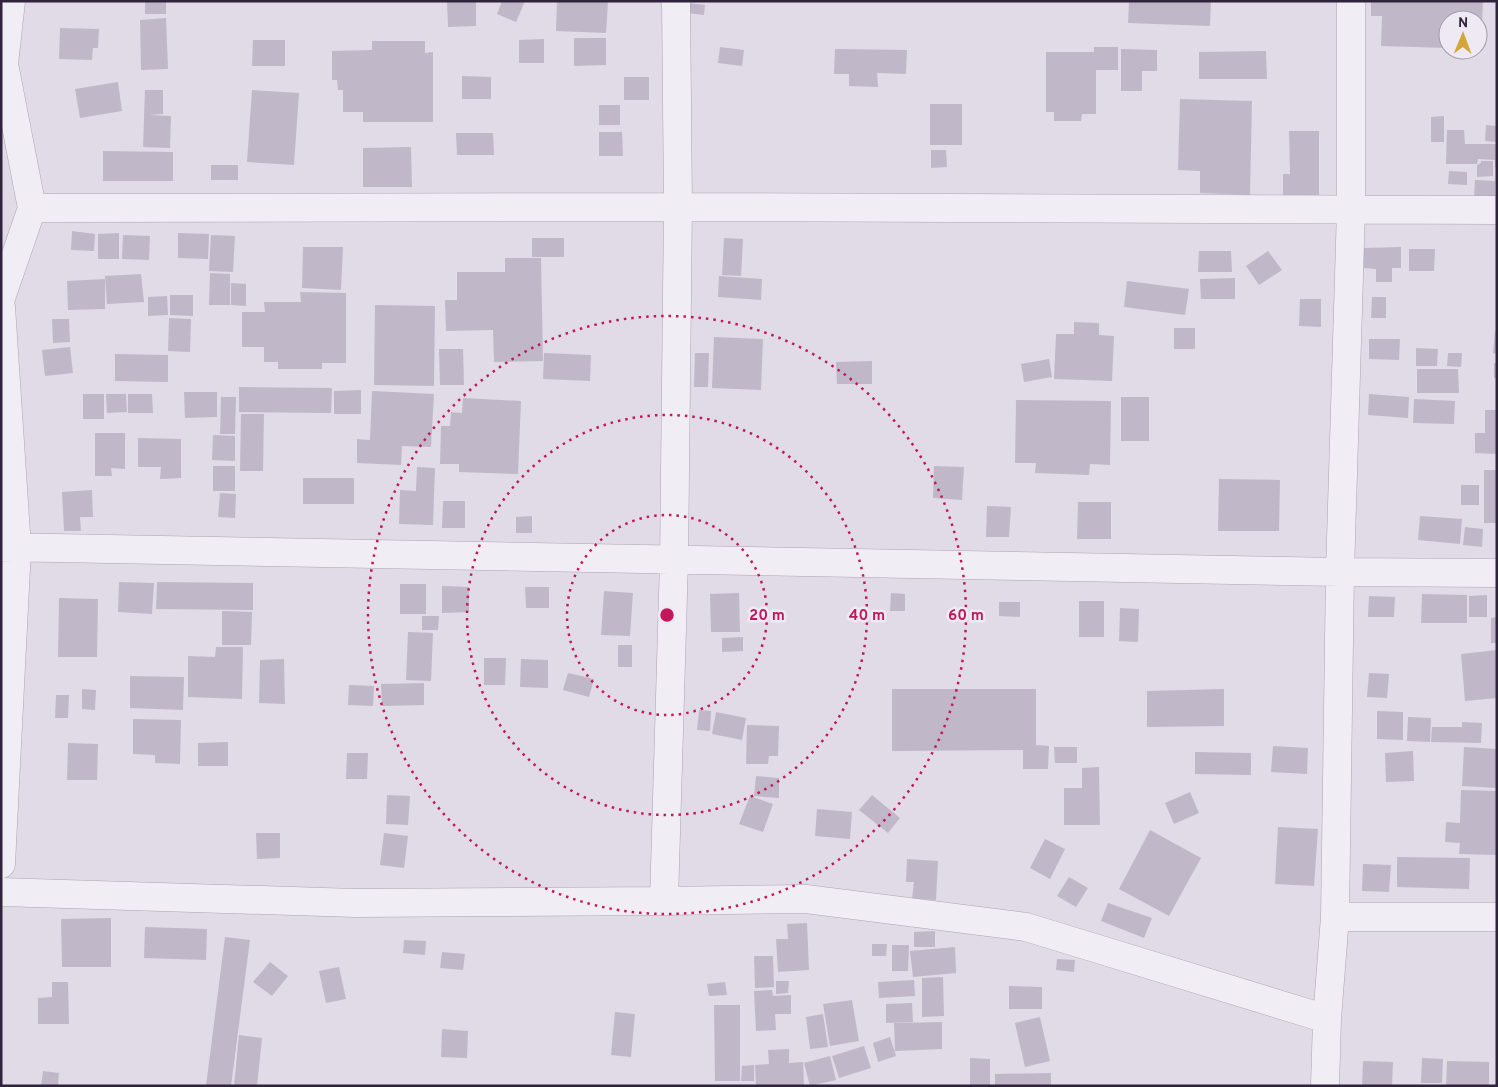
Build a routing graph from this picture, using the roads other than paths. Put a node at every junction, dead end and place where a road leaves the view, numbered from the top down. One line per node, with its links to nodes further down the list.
1 (11, 1): 4 (street)
2 (676, 1): 5 (street)
3 (1351, 1): 7 (street)
4 (3, 63): 6 (street)
5 (678, 207): 6 (street); 7 (street); 12 (street)
6 (32, 208): 9 (street)
7 (1351, 210): 8 (street); 13 (street)
8 (1497, 210)
9 (1, 298)
10 (1, 307): 11 (street)
11 (9, 548): 12 (street); 15 (street)
12 (674, 561): 13 (street); 17 (street)
13 (1340, 572): 14 (street); 18 (street)
14 (1497, 573)
15 (1, 864)
16 (1, 892): 17 (street)
17 (664, 901): 20 (street)
18 (1335, 917): 19 (street); 20 (street)
19 (1497, 917)
20 (1327, 1019): 21 (street)
21 (1325, 1086)

